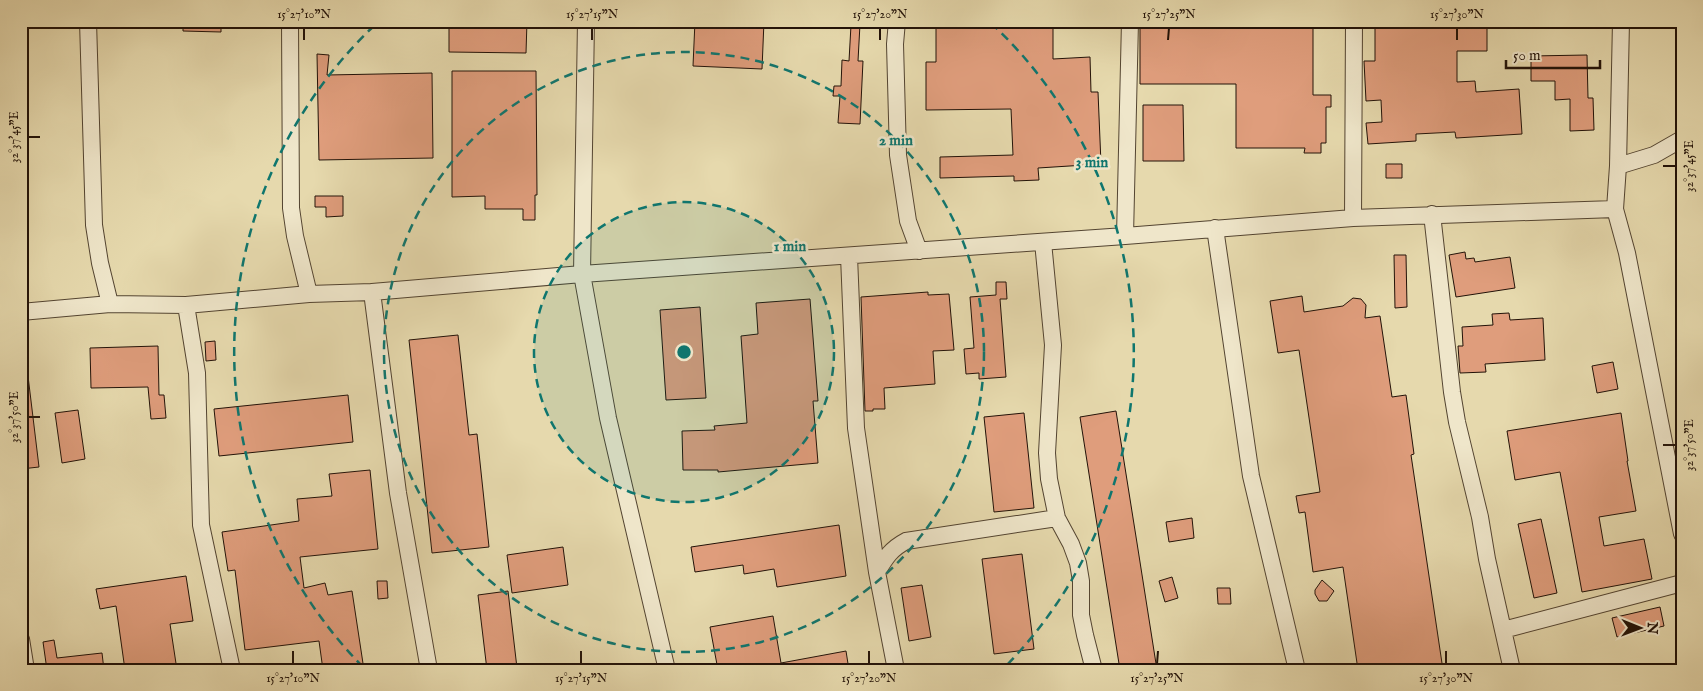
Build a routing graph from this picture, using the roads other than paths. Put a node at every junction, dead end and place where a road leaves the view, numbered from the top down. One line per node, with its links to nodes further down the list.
1 (88, 21): 21 (street)
2 (290, 21): 20 (street)
3 (586, 21): 18 (street)
4 (897, 21): 16 (street)
5 (1130, 21): 14 (street)
6 (1354, 21): 12 (street)
7 (1621, 21): 9 (street)
8 (1682, 139): 9 (street)
9 (1618, 166): 10 (street)
10 (1615, 209): 11 (street); 25 (street)
11 (1432, 214): 12 (street); 28 (street)
12 (1353, 218): 13 (street)
13 (1215, 228): 14 (street); 36 (street)
14 (1124, 236): 15 (street)
15 (1043, 242): 16 (street); 24 (street)
16 (919, 251): 17 (street)
17 (849, 256): 18 (street); 26 (street)
18 (582, 274): 19 (street); 33 (street)
19 (372, 292): 20 (street); 32 (street)
20 (309, 294): 22 (street)
21 (110, 304): 22 (street); 23 (street)
22 (186, 305): 31 (street)
23 (21, 312)
24 (1057, 518): 26 (street); 35 (street)
25 (1682, 534)
26 (878, 572): 34 (street)
27 (1682, 583): 28 (street)
28 (1503, 630): 37 (street)
29 (21, 639): 30 (street)
30 (26, 670)
31 (232, 670)
32 (428, 670)
33 (667, 670)
34 (896, 670)
35 (1094, 670)
36 (1297, 670)
37 (1512, 670)

